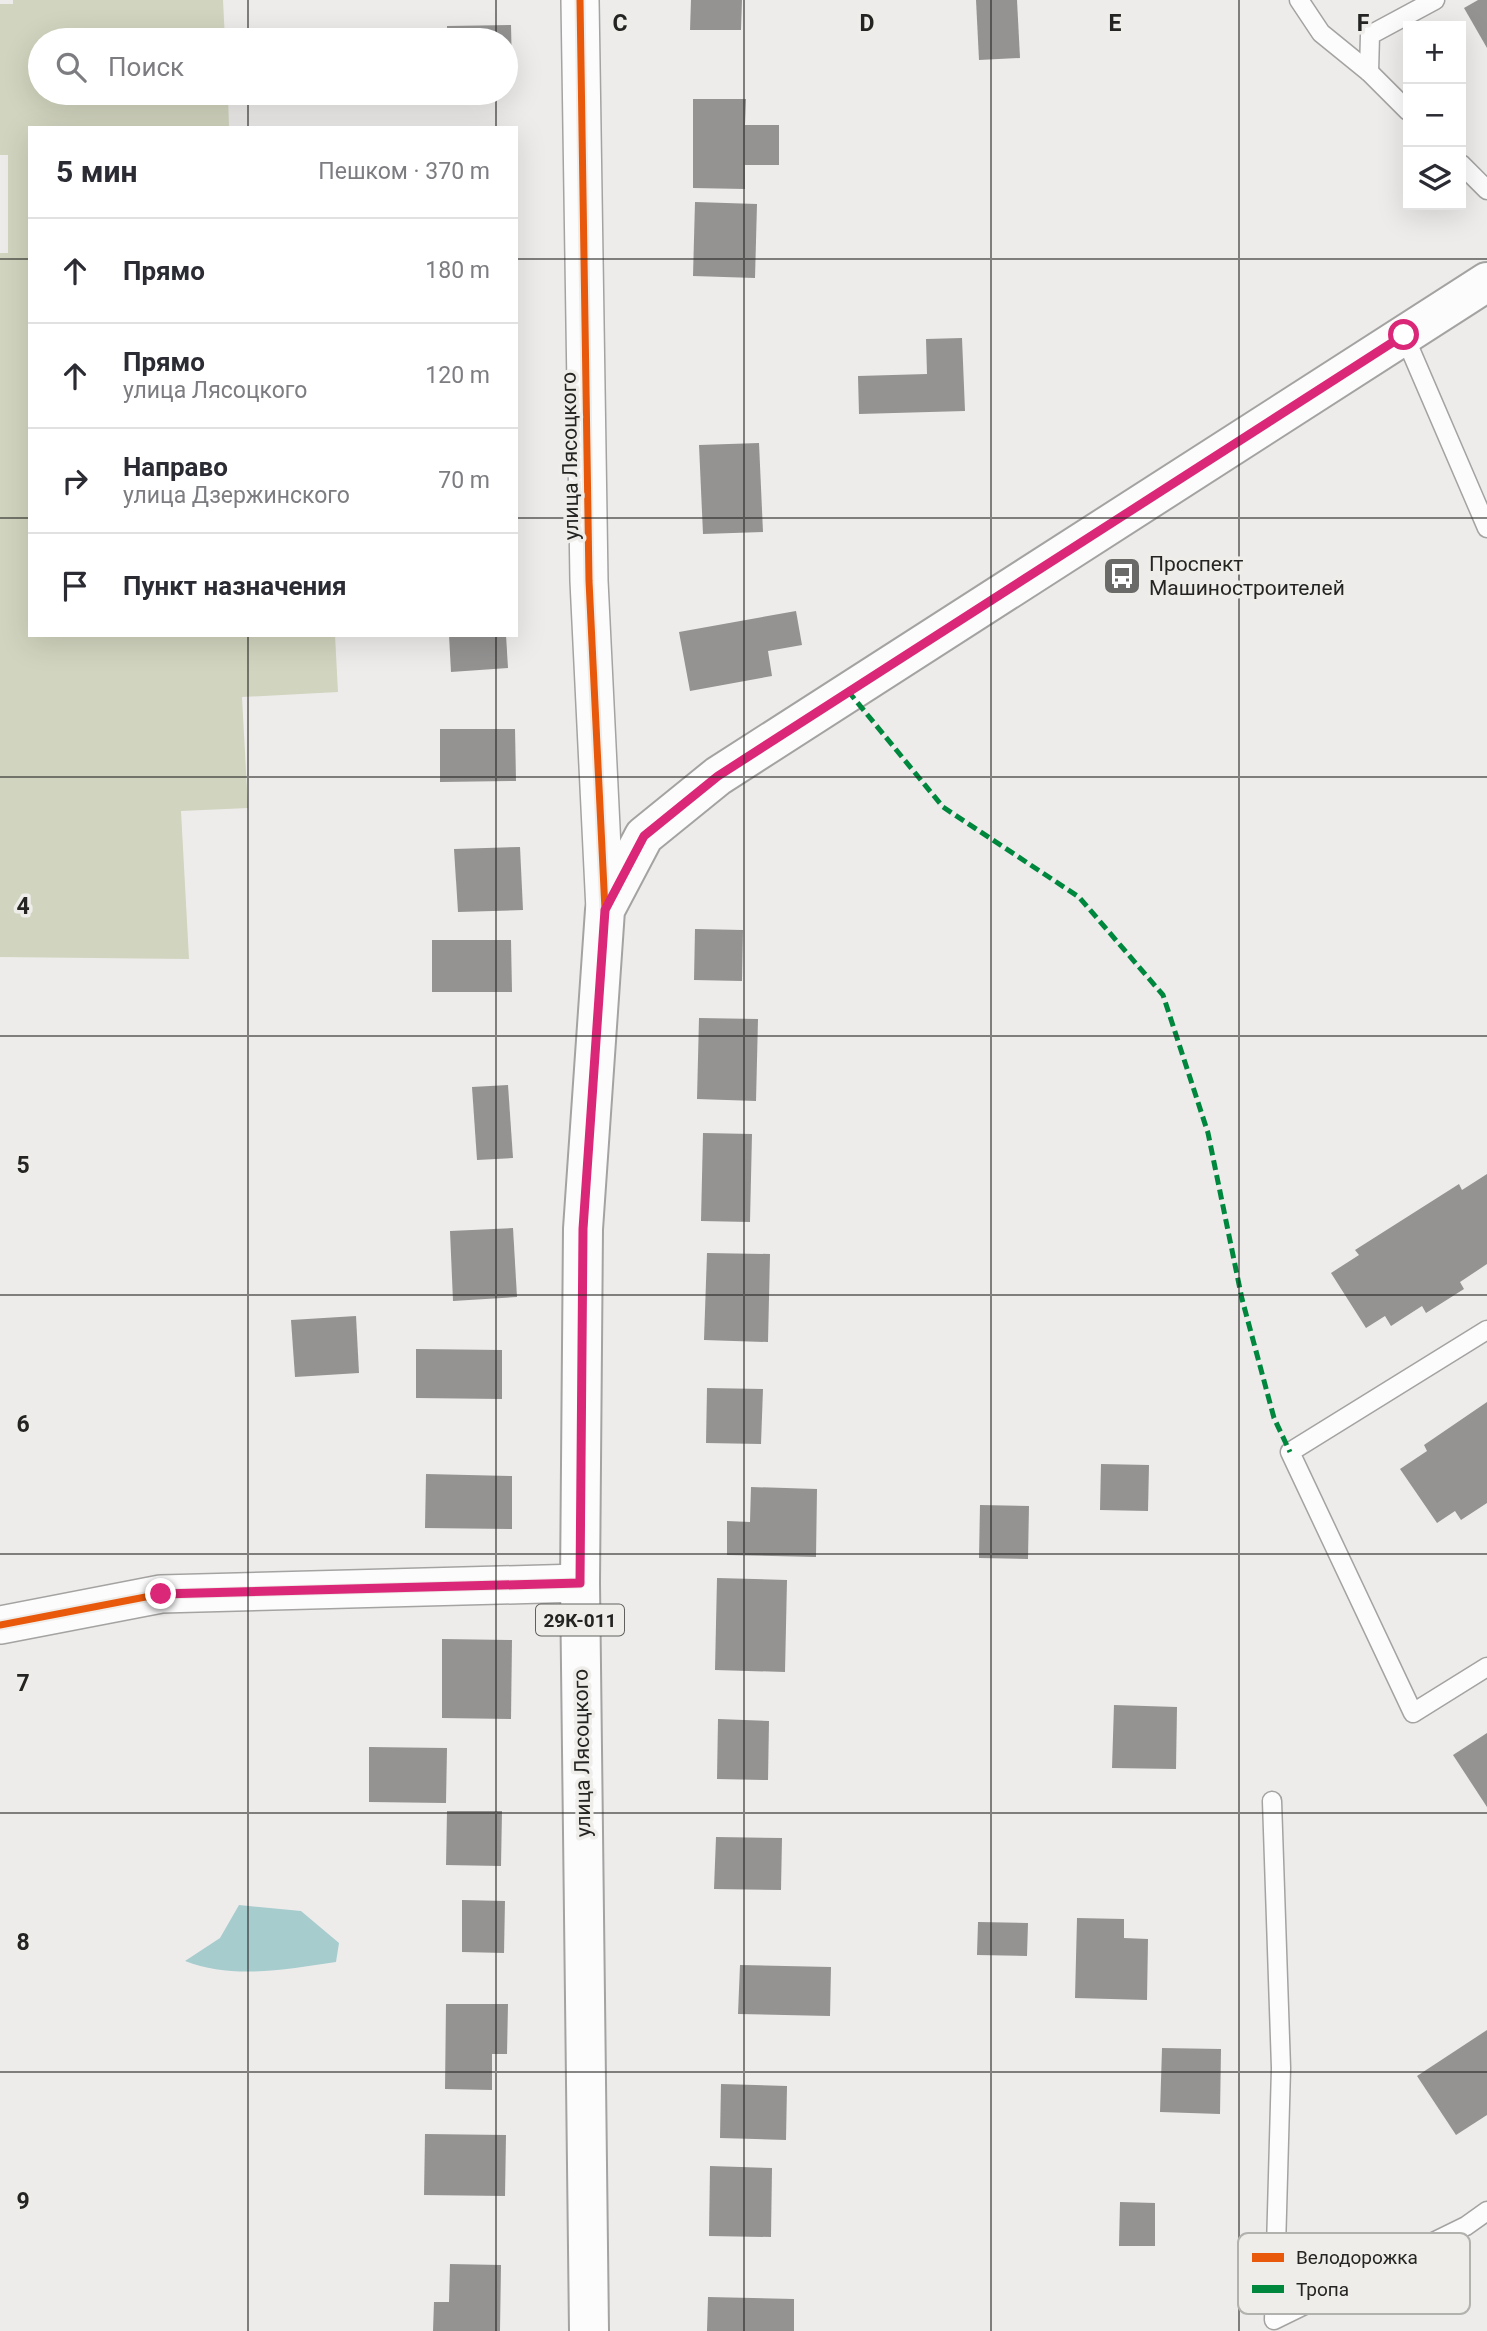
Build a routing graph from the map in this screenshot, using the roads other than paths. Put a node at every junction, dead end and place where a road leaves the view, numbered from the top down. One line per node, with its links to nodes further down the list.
1 (580, 0): 11 (street, улица Лясоцкого)
2 (1299, 0): 4 (lane)
3 (1435, 0): 4 (lane)
4 (1369, 72): 5 (lane)
5 (1403, 106)
6 (1466, 169): 7 (lane)
7 (1487, 190)
8 (1487, 282): 9 (main road, 29К-011)
9 (1404, 335): 10 (lane); 11 (main road, 29К-011)
10 (1487, 528)
11 (605, 910): 13 (main road, улица Лясоцкого / 29К-011)
12 (1487, 1330): 15 (lane)
13 (580, 1583): 14 (street); 22 (main road, улица Лясоцкого / 29К-011)
14 (0, 1625)
15 (1487, 1667)
16 (1272, 1801): 18 (lane)
17 (1487, 2211): 19 (lane)
18 (1277, 2233)
19 (1452, 2233)
20 (1274, 2314): 21 (lane)
21 (1286, 2314)
22 (589, 2331)

